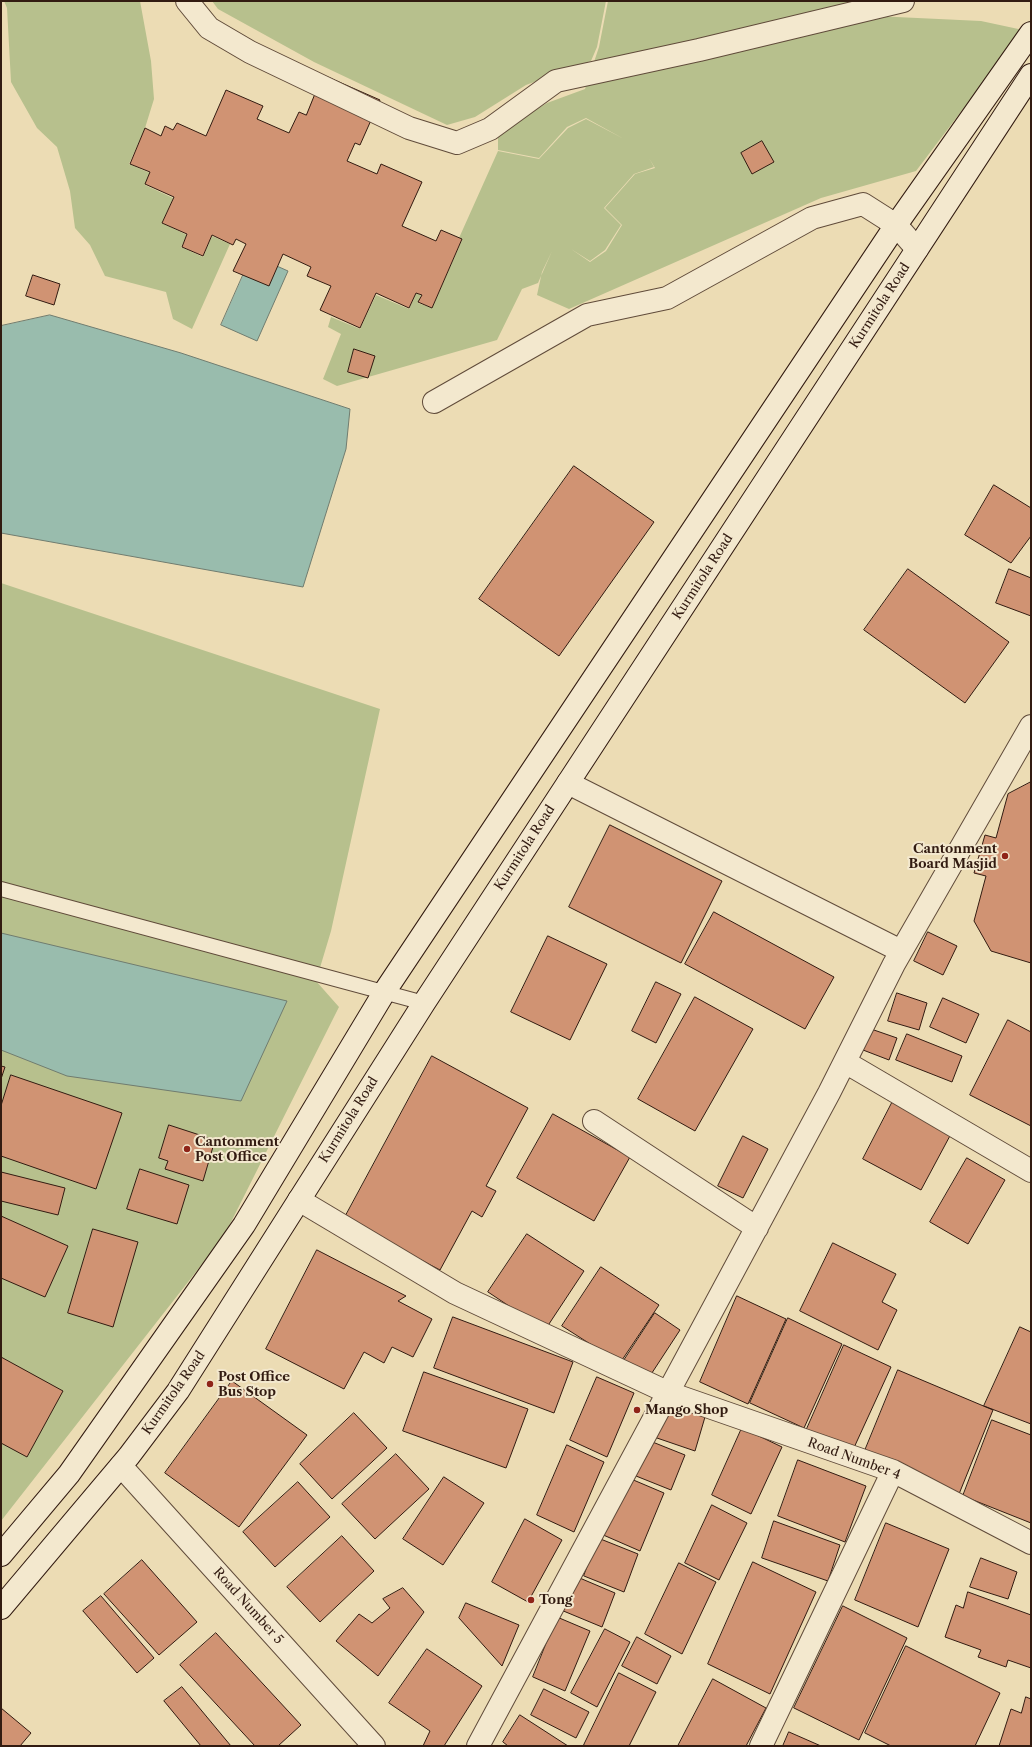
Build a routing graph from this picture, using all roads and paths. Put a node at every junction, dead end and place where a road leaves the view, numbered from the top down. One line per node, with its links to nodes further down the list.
1 (187, 1): 2 (street)
2 (903, 1)
3 (1031, 33): 5 (street)
4 (1031, 75): 6 (street, Kurmitola Road)
5 (896, 225): 6 (street); 7 (street); 12 (street)
6 (917, 249): 9 (street, Kurmitola Road)
7 (434, 402)
8 (1031, 726): 11 (street)
9 (568, 783): 11 (street); 13 (street, Kurmitola Road)
10 (1, 889): 12 (lane)
11 (901, 951): 14 (street)
12 (385, 991): 13 (lane); 23 (street)
13 (424, 1003): 17 (street, Kurmitola Road)
14 (845, 1062): 16 (street); 18 (street)
15 (594, 1122): 18 (street)
16 (1031, 1171)
17 (299, 1200): 19 (street, Road Number 4); 20 (street, Kurmitola Road)
18 (757, 1228): 19 (street)
19 (669, 1393): 21 (street, Road Number 4); 26 (street)
20 (121, 1466): 24 (street, Kurmitola Road); 25 (street, Road Number 5)
21 (893, 1471): 22 (street, Road Number 4); 27 (street)
22 (1031, 1543)
23 (1, 1555)
24 (1, 1608)
25 (374, 1746)
26 (478, 1746)
27 (761, 1746)

